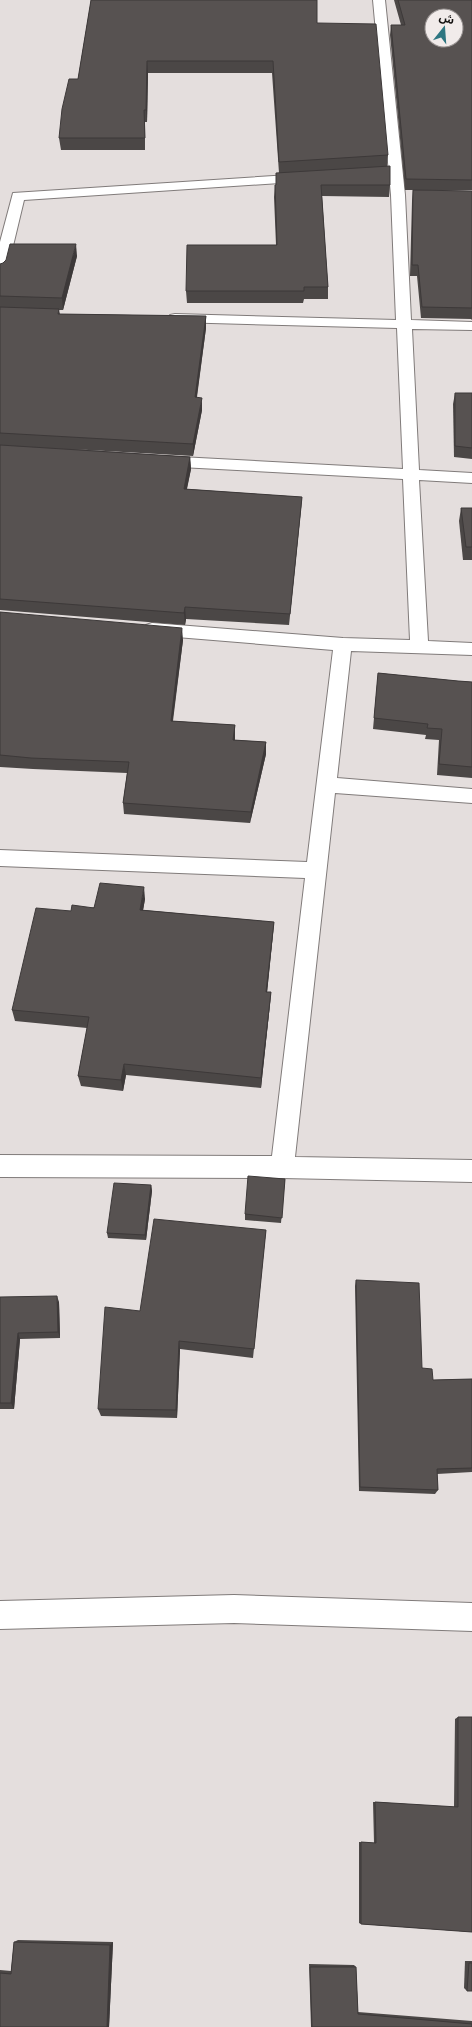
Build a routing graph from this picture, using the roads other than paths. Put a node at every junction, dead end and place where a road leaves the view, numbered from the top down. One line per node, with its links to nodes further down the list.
1 (380, 0): 2 (street)
2 (394, 172): 3 (street); 7 (street)
3 (379, 173)
4 (316, 177): 5 (street)
5 (0, 271)
6 (158, 318): 7 (street)
7 (403, 324): 8 (street); 10 (street)
8 (472, 326)
9 (142, 460): 10 (street)
10 (411, 475): 11 (street); 14 (street)
11 (472, 478)
12 (139, 628): 13 (street)
13 (343, 644): 14 (street); 16 (street)
14 (419, 647): 15 (street)
15 (472, 650)
16 (326, 784): 17 (street); 19 (street)
17 (472, 796)
18 (0, 858): 19 (street)
19 (317, 870): 21 (street)
20 (0, 1166): 21 (street)
21 (282, 1167): 22 (street)
22 (472, 1171)
23 (0, 1615): 24 (street)
24 (472, 1617)

